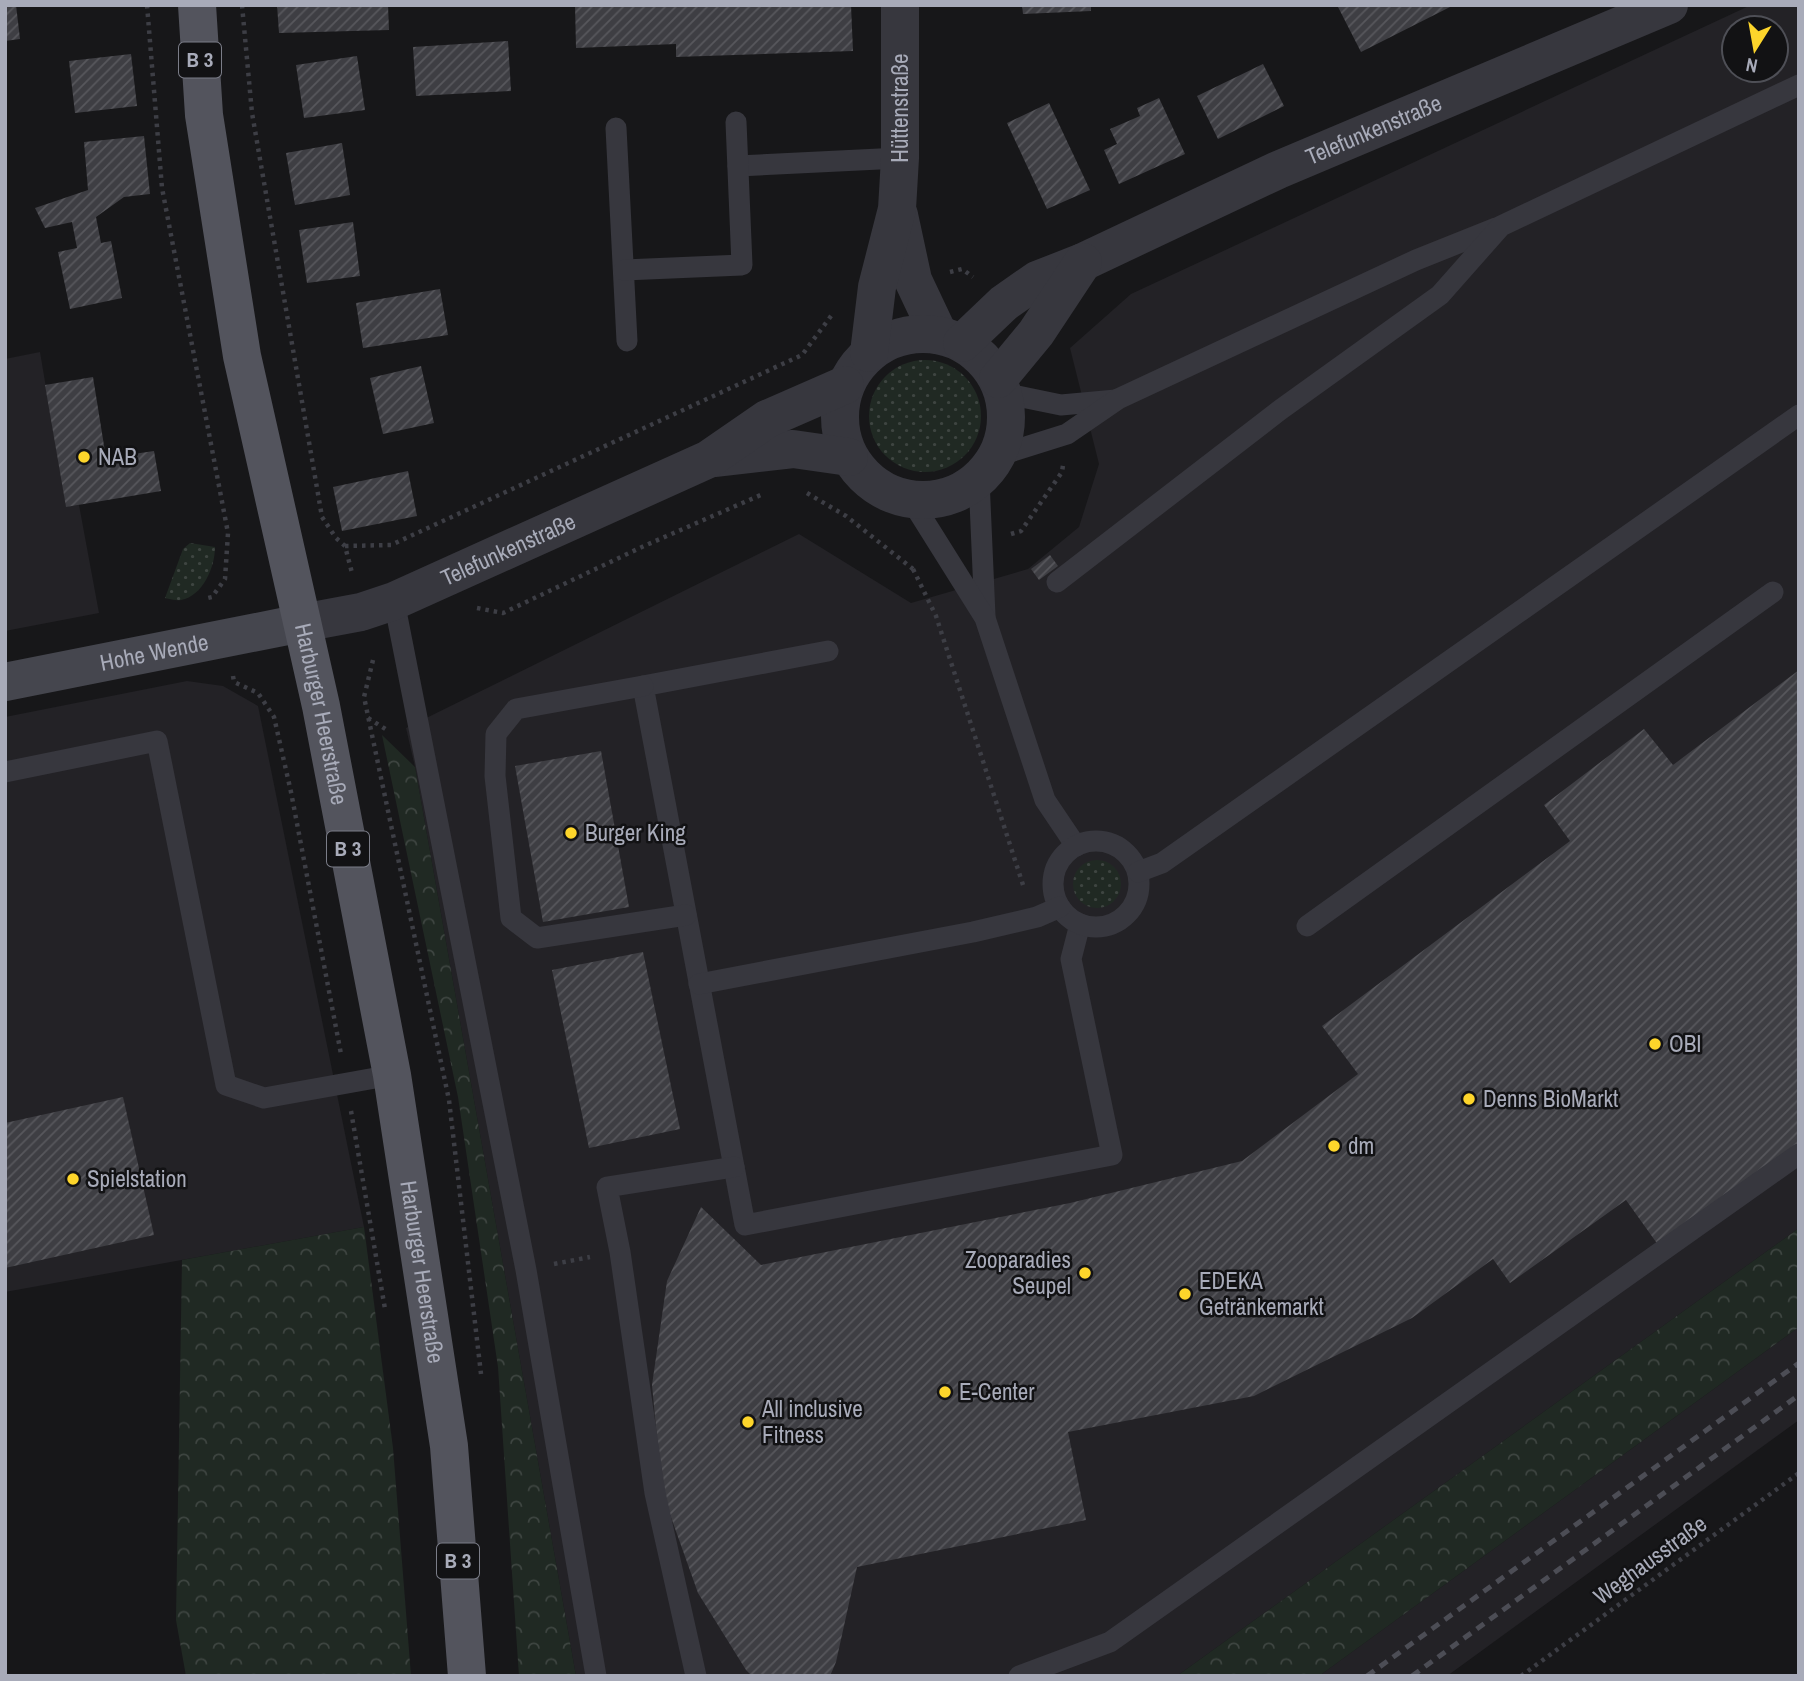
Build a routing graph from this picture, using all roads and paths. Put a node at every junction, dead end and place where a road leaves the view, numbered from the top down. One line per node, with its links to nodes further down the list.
1 (147, 5): 30 (path)
2 (197, 5): 33 (main road, Harburger Heerstraße / B 3)
3 (900, 5): 9 (street, Hüttenstraße)
4 (1669, 5): 13 (street, Telefunkenstraße)
5 (242, 6): 26 (path)
6 (1799, 85): 12 (lane)
7 (736, 122): 10 (lane)
8 (616, 128): 14 (lane)
9 (900, 158): 10 (lane); 11 (street, Hüttenstraße)
10 (738, 166): 14 (lane)
11 (897, 209): 15 (street); 17 (street)
12 (1501, 226): 20 (lane); 28 (lane)
13 (1083, 262): 15 (street, Telefunkenstraße); 19 (street)
14 (624, 270): 16 (lane)
15 (950, 339): 17 (street); 19 (street)
16 (627, 341)
17 (869, 353): 18 (street)
18 (845, 385): 22 (street); 23 (street, Telefunkenstraße)
19 (1000, 386): 20 (lane); 24 (street)
20 (1118, 400): 24 (lane)
21 (1799, 415): 42 (lane)
22 (849, 457): 23 (street, Telefunkenstraße); 25 (street)
23 (709, 458): 31 (street, Telefunkenstraße)
24 (988, 468): 25 (street); 32 (lane)
25 (911, 500): 32 (lane)
26 (345, 546)
27 (913, 569): 45 (path)
28 (1057, 582)
29 (1773, 592): 47 (lane)
30 (212, 597)
31 (394, 601): 33 (street, Telefunkenstraße); 53 (lane)
32 (985, 618): 41 (lane)
33 (302, 623): 36 (street, Hohe Wende); 49 (main road, Harburger Heerstraße / B 3)
34 (828, 651): 38 (lane)
35 (373, 659): 54 (path)
36 (5, 682)
37 (234, 682): 39 (path)
38 (643, 686): 44 (lane); 44 (lane)
39 (274, 717)
40 (5, 772): 49 (lane)
41 (1076, 846): 42 (lane); 43 (lane)
42 (1138, 872): 46 (lane)
43 (1060, 907): 45 (lane); 46 (lane)
44 (686, 915): 48 (lane)
45 (1037, 917): 48 (lane)
46 (1080, 924): 51 (lane)
47 (1307, 926)
48 (699, 984): 51 (lane)
49 (392, 1076): 56 (main road, Harburger Heerstraße / B 3)
50 (1799, 1154): 59 (lane)
51 (734, 1167): 52 (lane)
52 (620, 1252): 53 (path); 58 (lane)
53 (526, 1270): 57 (lane)
54 (482, 1388)
55 (1799, 1473): 60 (path, Weghausstraße)
56 (467, 1676)
57 (596, 1676)
58 (696, 1676)
59 (1019, 1676)
60 (1521, 1676)

